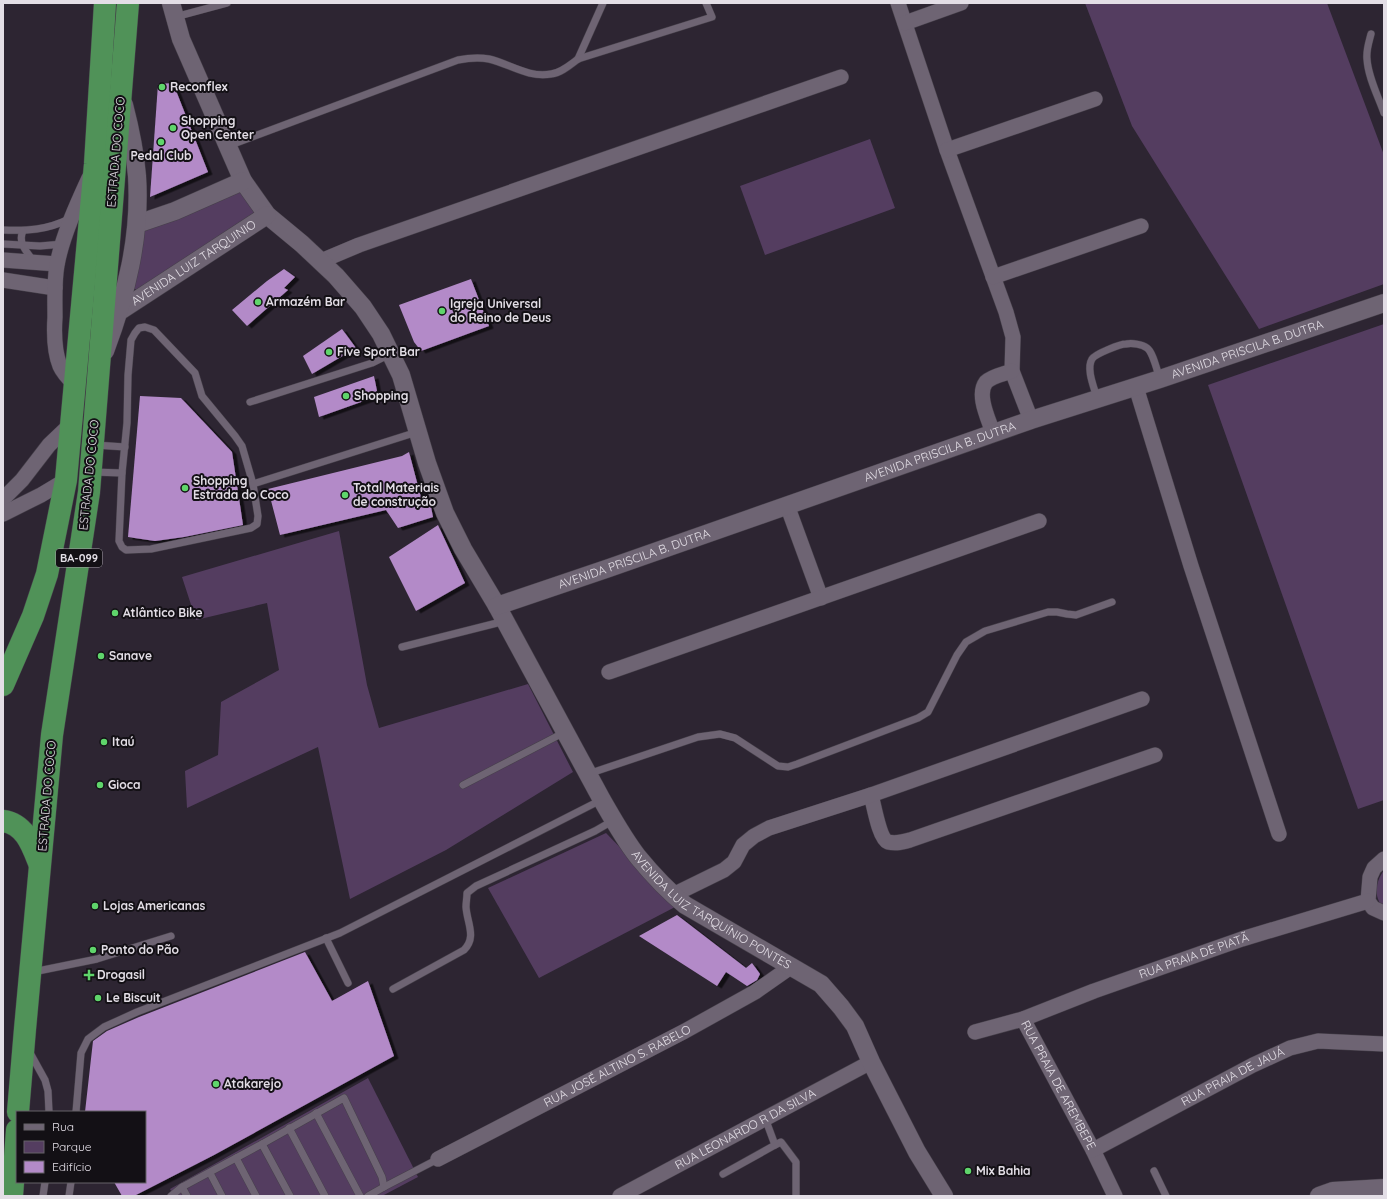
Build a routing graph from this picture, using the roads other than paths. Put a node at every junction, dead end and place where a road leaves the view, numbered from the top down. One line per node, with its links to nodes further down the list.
1 (105, 3): 18 (highway, ESTRADA DO COCO / BA-099)
2 (128, 3): 13 (highway, ESTRADA DO COCO / BA-099)
3 (228, 3): 8 (lane)
4 (604, 3): 11 (lane)
5 (706, 3): 11 (lane)
6 (898, 3): 9 (street)
7 (961, 3): 9 (street)
8 (172, 10): 16 (street, AVENIDA LUIZ TARQUINIO)
9 (905, 23): 17 (street)
10 (1371, 34): 15 (lane)
11 (578, 60): 16 (lane)
12 (840, 77): 30 (street)
13 (121, 91): 22 (street); 40 (highway, ESTRADA DO COCO / BA-099)
14 (1095, 99): 17 (street)
15 (1384, 113)
16 (228, 146): 19 (street, AVENIDA LUIZ TARQUINIO)
17 (947, 150): 33 (street)
18 (94, 164): 21 (street); 43 (highway, ESTRADA DO COCO / BA-099)
19 (243, 181): 20 (street, AVENIDA LUIZ TARQUINIO); 22 (street)
20 (266, 215): 30 (street, AVENIDA LUIZ TARQUINIO); 38 (street, AVENIDA LUIZ TARQUINIO)
21 (72, 218): 25 (lane); 27 (street)
22 (137, 224): 38 (street)
23 (1141, 226): 33 (street)
24 (3, 230): 25 (lane)
25 (23, 231): 28 (lane)
26 (3, 244): 28 (lane)
27 (63, 244): 28 (lane); 32 (street)
28 (23, 245): 31 (lane)
29 (3, 260): 31 (street)
30 (321, 261): 39 (street, AVENIDA LUIZ TARQUINIO)
31 (34, 262): 32 (street); 35 (street)
32 (57, 264): 36 (street)
33 (993, 277): 41 (street)
34 (3, 280): 35 (street)
35 (34, 285): 36 (street)
36 (55, 288): 43 (street)
37 (1384, 303): 42 (street, AVENIDA PRISCILA B. DUTRA)
38 (120, 311): 40 (street)
39 (390, 354): 46 (lane); 49 (street, AVENIDA LUIZ TARQUINIO)
40 (99, 367): 51 (highway, ESTRADA DO COCO / BA-099)
41 (1012, 371): 47 (street); 50 (street)
42 (1160, 379): 44 (street, AVENIDA PRISCILA B. DUTRA); 45 (lane)
43 (75, 385): 48 (highway, ESTRADA DO COCO / BA-099)
44 (1136, 387): 45 (street, AVENIDA PRISCILA B. DUTRA); 77 (street)
45 (1097, 399): 47 (street, AVENIDA PRISCILA B. DUTRA)
46 (250, 402)
47 (1031, 420): 50 (street, AVENIDA PRISCILA B. DUTRA)
48 (71, 424): 55 (highway, ESTRADA DO COCO / BA-099); 57 (street)
49 (418, 432): 56 (lane); 63 (street, AVENIDA LUIZ TARQUINIO)
50 (993, 433): 58 (street, AVENIDA PRISCILA B. DUTRA)
51 (93, 445): 52 (lane); 53 (highway, ESTRADA DO COCO / BA-099)
52 (125, 447): 54 (lane); 56 (lane)
53 (91, 472): 54 (lane); 79 (highway, ESTRADA DO COCO / BA-099)
54 (122, 473): 56 (lane)
55 (66, 480): 59 (street); 67 (highway, ESTRADA DO COCO / BA-099)
56 (254, 484)
57 (3, 499)
58 (787, 505): 61 (street); 63 (street, AVENIDA PRISCILA B. DUTRA)
59 (3, 514)
60 (1039, 521): 61 (street)
61 (821, 598): 66 (street)
62 (1112, 602): 71 (lane)
63 (497, 606): 64 (street, AVENIDA LUIZ TARQUÍNIO PONTES)
64 (505, 621): 65 (lane); 69 (street, AVENIDA LUIZ TARQUÍNIO PONTES)
65 (402, 647)
66 (609, 672)
67 (5, 675)
68 (1142, 699): 73 (street)
69 (565, 732): 71 (street, AVENIDA LUIZ TARQUÍNIO PONTES); 72 (lane)
70 (1155, 755): 73 (street)
71 (588, 774): 74 (street, AVENIDA LUIZ TARQUÍNIO PONTES)
72 (463, 785)
73 (871, 795): 80 (street)
74 (602, 800): 75 (street, AVENIDA LUIZ TARQUÍNIO PONTES); 84 (lane)
75 (614, 820): 80 (street, AVENIDA LUIZ TARQUÍNIO PONTES); 88 (lane)
76 (3, 821): 79 (highway)
77 (1279, 834)
78 (1384, 859): 81 (street)
79 (40, 866): 86 (highway, ESTRADA DO COCO / BA-099)
80 (673, 895): 85 (street, AVENIDA LUIZ TARQUÍNIO PONTES)
81 (1368, 901): 82 (street); 89 (street, RUA PRAIA DE PIATÃ)
82 (1384, 913)
83 (171, 936): 86 (lane)
84 (326, 938): 87 (lane); 96 (lane)
85 (792, 966): 93 (street, AVENIDA LUIZ TARQUÍNIO PONTES); 105 (street, RUA JOSÉ ALTINO S. RABELO)
86 (31, 972): 91 (highway, ESTRADA DO COCO / BA-099)
87 (348, 983)
88 (393, 989)
89 (1023, 1019): 90 (street, RUA PRAIA DE AREMBEPE); 103 (street, RUA PRAIA DE AREMBEPE)
90 (975, 1032)
91 (24, 1044): 94 (highway, ESTRADA DO COCO / BA-099); 95 (lane)
92 (1384, 1044): 103 (street, RUA PRAIA DE JAUÁ)
93 (871, 1062): 98 (street, RUA LEONARDO R DA SILVA); 127 (street, AVENIDA LUIZ TARQUÍNIO PONTES)
94 (18, 1111)
95 (49, 1111)
96 (76, 1111)
97 (316, 1113): 99 (lane); 112 (lane); 123 (lane)
98 (765, 1118): 102 (lane); 125 (street, RUA LEONARDO R DA SILVA)
99 (289, 1128): 101 (lane); 122 (lane)
100 (16, 1143): 114 (highway)
101 (262, 1144): 104 (lane); 121 (lane)
102 (775, 1144): 108 (lane); 126 (lane)
103 (1093, 1150): 128 (street, RUA PRAIA DE AREMBEPE)
104 (236, 1158): 107 (lane); 120 (lane)
105 (438, 1159): 112 (lane)
106 (1154, 1171): 129 (lane)
107 (210, 1173): 111 (lane); 119 (lane)
108 (723, 1174)
109 (45, 1183): 115 (lane)
110 (71, 1183): 116 (lane)
111 (182, 1187): 117 (lane); 118 (lane)
112 (384, 1188): 124 (lane)
113 (1384, 1188): 130 (street)
114 (12, 1196)
115 (43, 1196)
116 (69, 1196)
117 (171, 1196)
118 (187, 1196)
119 (222, 1196)
120 (256, 1196)
121 (290, 1196)
122 (325, 1196)
123 (360, 1196)
124 (368, 1196)
125 (620, 1196)
126 (796, 1196)
127 (944, 1196)
128 (1115, 1196)
129 (1166, 1196)
130 (1319, 1196)

